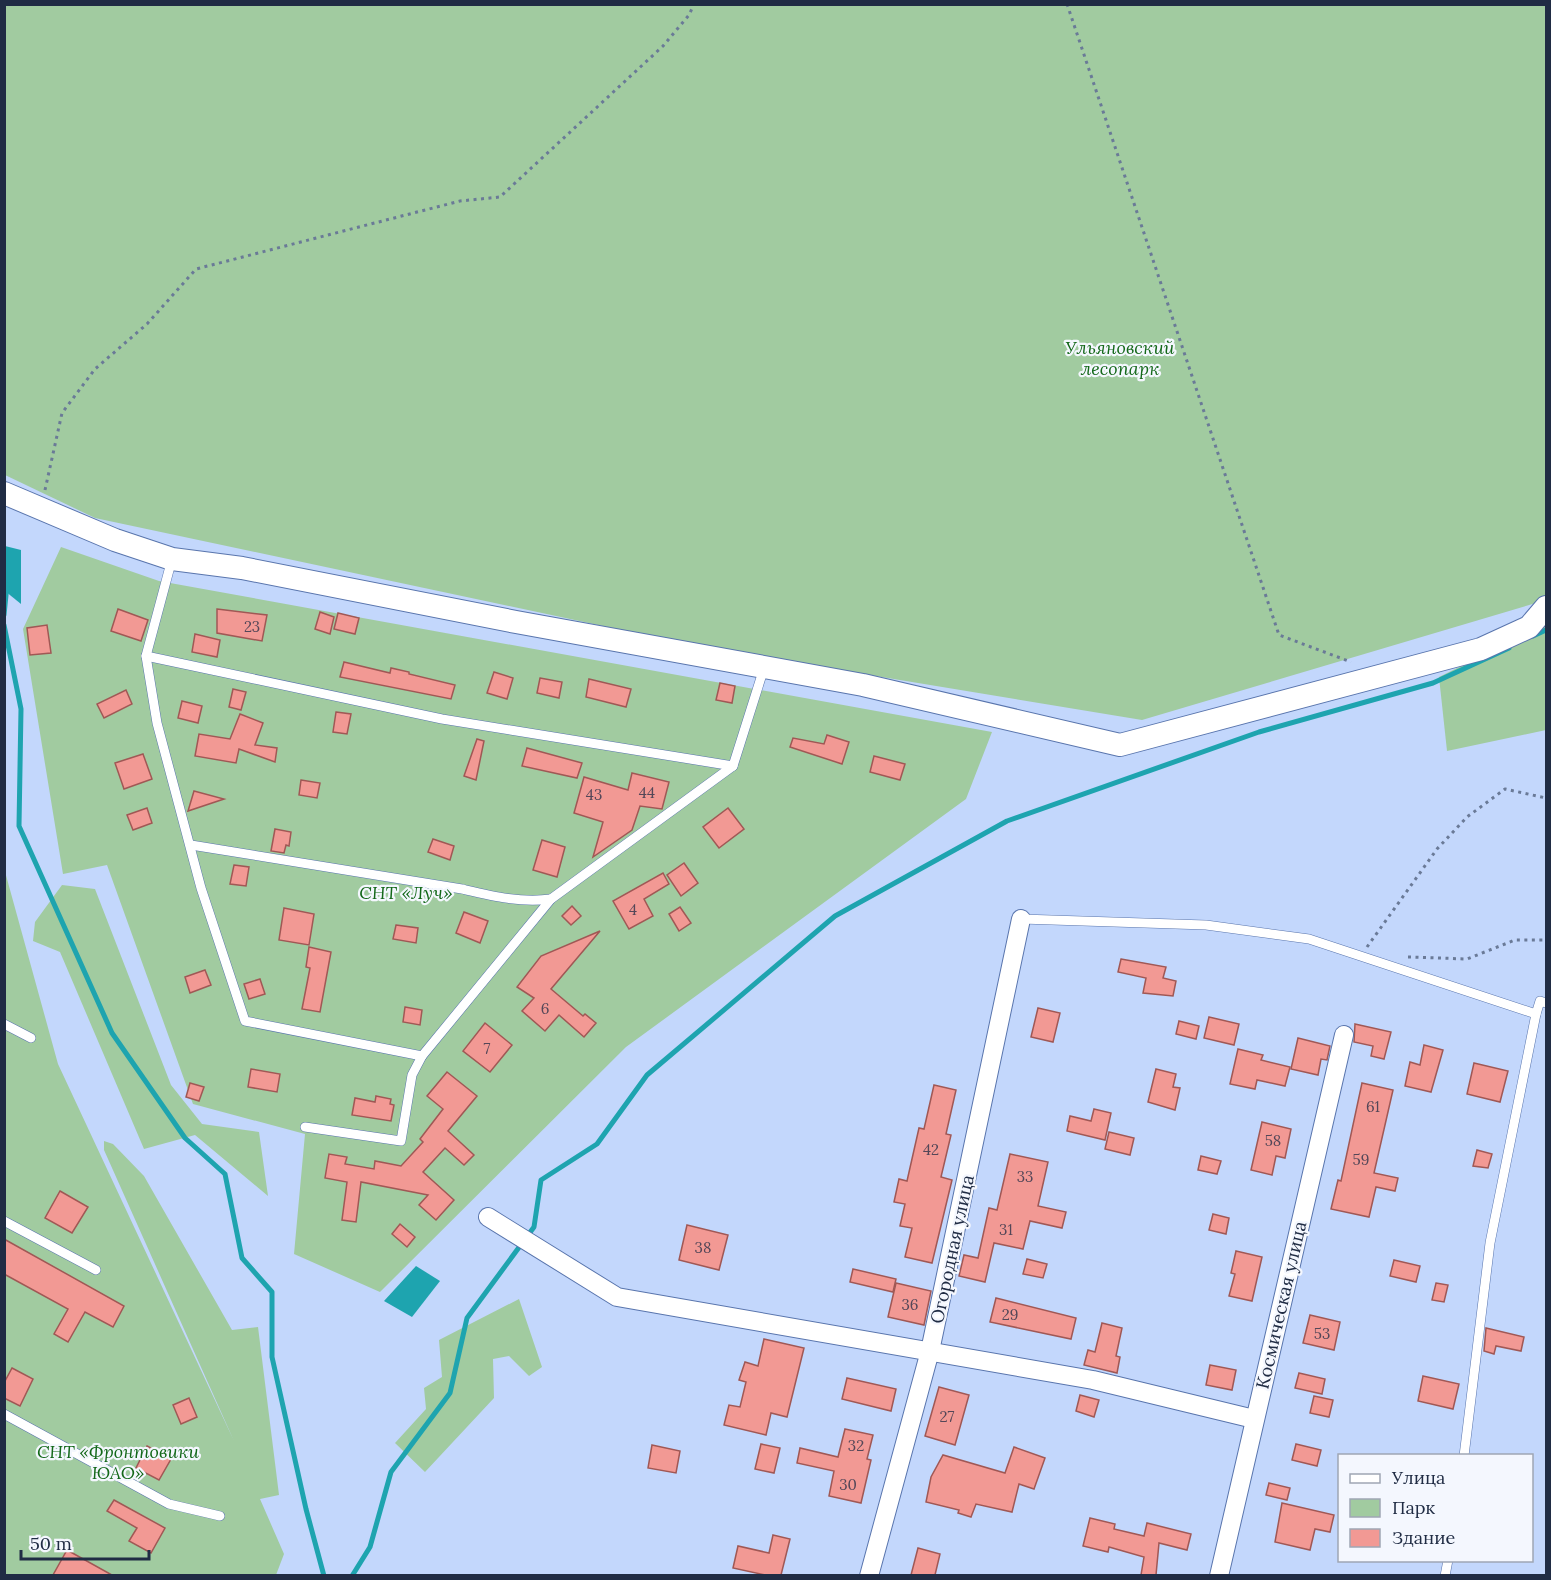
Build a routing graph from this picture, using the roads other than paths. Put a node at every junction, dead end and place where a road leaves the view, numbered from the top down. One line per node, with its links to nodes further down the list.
1 (4, 493): 2 (street)
2 (172, 558): 4 (lane); 5 (street)
3 (1546, 607): 5 (street)
4 (146, 656): 6 (lane); 7 (lane)
5 (765, 667): 6 (lane)
6 (733, 766): 8 (lane)
7 (191, 844): 8 (lane); 15 (lane)
8 (551, 899): 15 (lane)
9 (1021, 919): 11 (lane); 20 (street, Огородная улица)
10 (1546, 1003): 11 (lane)
11 (1536, 1014): 23 (lane)
12 (4, 1024): 14 (lane)
13 (1344, 1035): 22 (street, Космическая улица)
14 (31, 1038)
15 (422, 1056): 16 (lane)
16 (305, 1127)
17 (488, 1217): 20 (street)
18 (4, 1221): 19 (lane)
19 (96, 1270)
20 (930, 1351): 22 (street); 25 (street, Огородная улица)
21 (4, 1414): 24 (lane)
22 (1254, 1419): 26 (street, Космическая улица)
23 (1464, 1454)
24 (220, 1516)
25 (869, 1575)
26 (1219, 1575)

